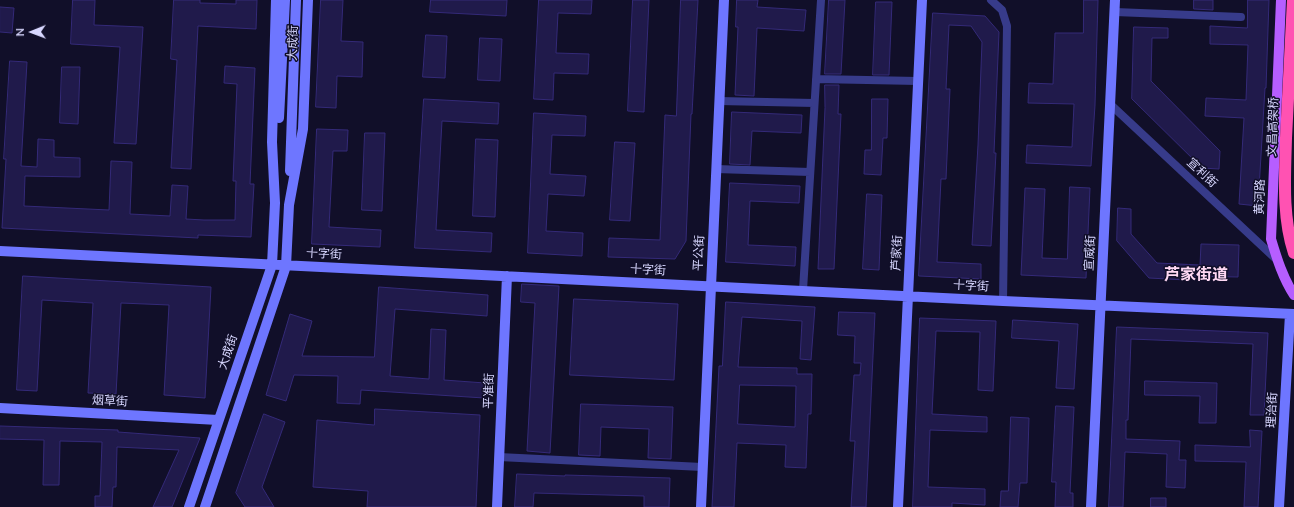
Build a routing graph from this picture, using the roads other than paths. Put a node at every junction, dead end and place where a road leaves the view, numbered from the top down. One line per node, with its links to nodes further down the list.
1 (276, 0): 21 (street, 大成街)
2 (285, 0): 21 (street, 大成街)
3 (296, 0): 22 (street, 大成街)
4 (308, 0): 22 (street, 大成街)
5 (724, 0): 16 (street, 平公街)
6 (821, 0): 14 (street)
7 (922, 0): 15 (street, 芦家街)
8 (991, 0): 33 (street)
9 (1115, 0): 12 (street, 宣威街)
10 (1281, 0): 25 (main road, 黄河路)
11 (1293, 0): 24 (highway, 文昌高架桥)
12 (1115, 12): 13 (street); 18 (street, 宣威街)
13 (1241, 17)
14 (816, 79): 15 (street); 17 (street)
15 (918, 81): 32 (street, 芦家街)
16 (719, 101): 17 (street); 19 (street, 平公街)
17 (814, 103): 20 (street)
18 (1110, 104): 25 (street, 宣利街); 34 (street, 宣威街)
19 (716, 169): 20 (street); 29 (street, 平公街)
20 (810, 172): 30 (street)
21 (275, 203): 26 (street, 大成街)
22 (289, 205): 27 (street, 大成街)
23 (0, 251): 26 (street, 十字街)
24 (1294, 254)
25 (1277, 260): 31 (main road, 黄河路)
26 (272, 265): 27 (street, 十字街); 37 (street, 大成街)
27 (286, 266): 28 (street, 十字街); 41 (street, 大成街)
28 (507, 276): 29 (street, 十字街); 38 (street, 平准街)
29 (711, 286): 30 (street, 十字街); 39 (street, 平公街)
30 (803, 290): 32 (street, 十字街)
31 (1294, 295)
32 (908, 296): 33 (street, 十字街); 44 (street, 芦家街)
33 (1003, 301): 34 (street, 十字街)
34 (1101, 306): 35 (street, 十字街); 45 (street, 宣威街)
35 (1292, 314): 46 (street, 理治街)
36 (0, 408): 37 (street, 烟草街)
37 (218, 420): 40 (street, 大成街)
38 (500, 457): 39 (street); 42 (street, 平准街)
39 (702, 467): 43 (street, 平公街)
40 (189, 507)
41 (204, 507)
42 (497, 507)
43 (701, 507)
44 (898, 507)
45 (1091, 507)
46 (1279, 507)

